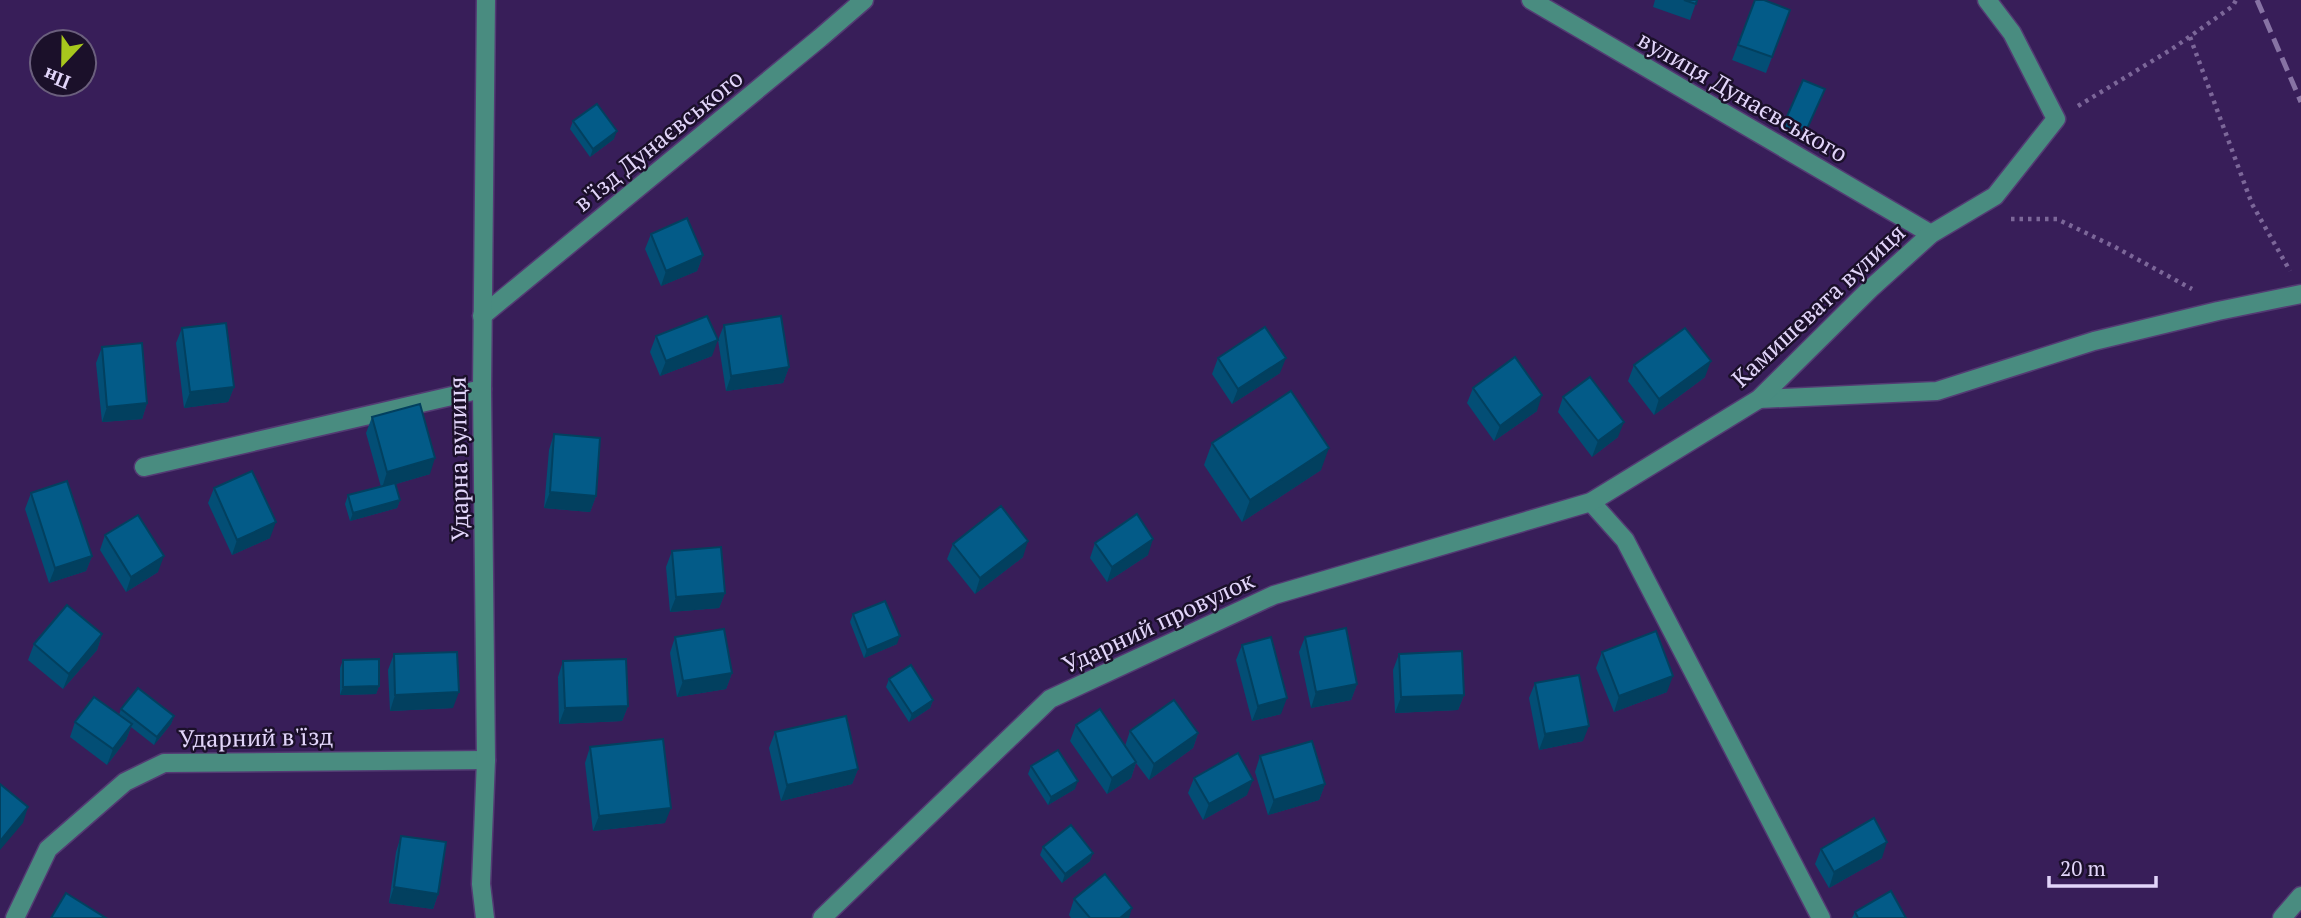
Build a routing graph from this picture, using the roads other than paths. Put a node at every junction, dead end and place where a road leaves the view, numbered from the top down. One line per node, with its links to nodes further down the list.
1 (486, 0): 7 (street, Ударна вулиця)
2 (864, 0): 7 (street, в'їзд Дунаєвського)
3 (1531, 0): 5 (street, вулиця Дунаєвського)
4 (1987, 0): 5 (street, Камишевата вулиця)
5 (1931, 234): 9 (street, Камишевата вулиця)
6 (2298, 288): 9 (street)
7 (482, 316): 8 (street, Ударна вулиця)
8 (481, 389): 10 (street); 12 (street, Ударна вулиця)
9 (1759, 399): 11 (street, Камишевата вулиця)
10 (144, 467)
11 (1591, 502): 16 (street, Ударний провулок); 17 (street)
12 (486, 760): 14 (street, Ударний в'їзд); 15 (street, Ударна вулиця)
13 (2301, 896): 18 (street)
14 (15, 918)
15 (485, 918)
16 (822, 918)
17 (1821, 918)
18 (2282, 918)

